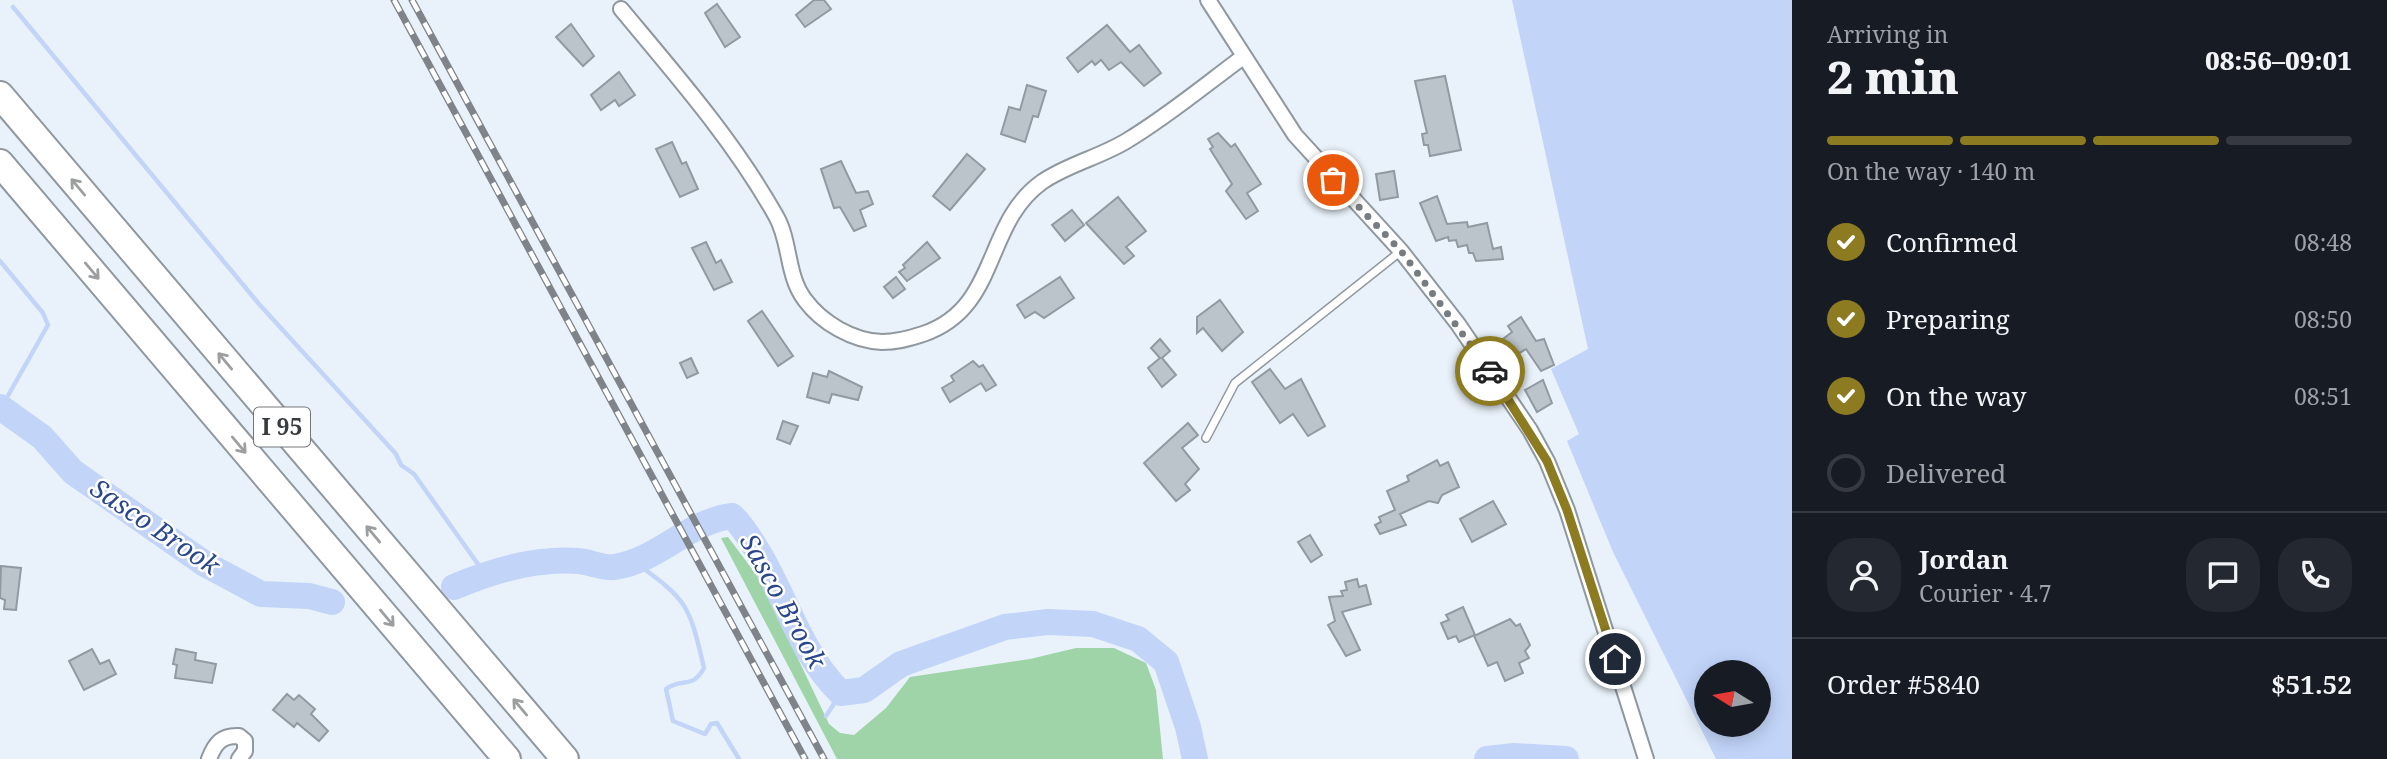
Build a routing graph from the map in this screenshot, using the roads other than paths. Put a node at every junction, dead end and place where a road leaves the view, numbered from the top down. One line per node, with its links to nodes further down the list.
1 (1208, 0): 3 (street)
2 (621, 9): 3 (street)
3 (1243, 57): 6 (street)
4 (0, 95): 11 (highway, I 95, one-way to 4)
5 (0, 163): 10 (highway, I 95, one-way to 10)
6 (1401, 251): 7 (lane); 12 (street)
7 (1206, 438)
8 (209, 759): 9 (street)
9 (239, 759)
10 (507, 759)
11 (565, 759)
12 (1646, 759)

